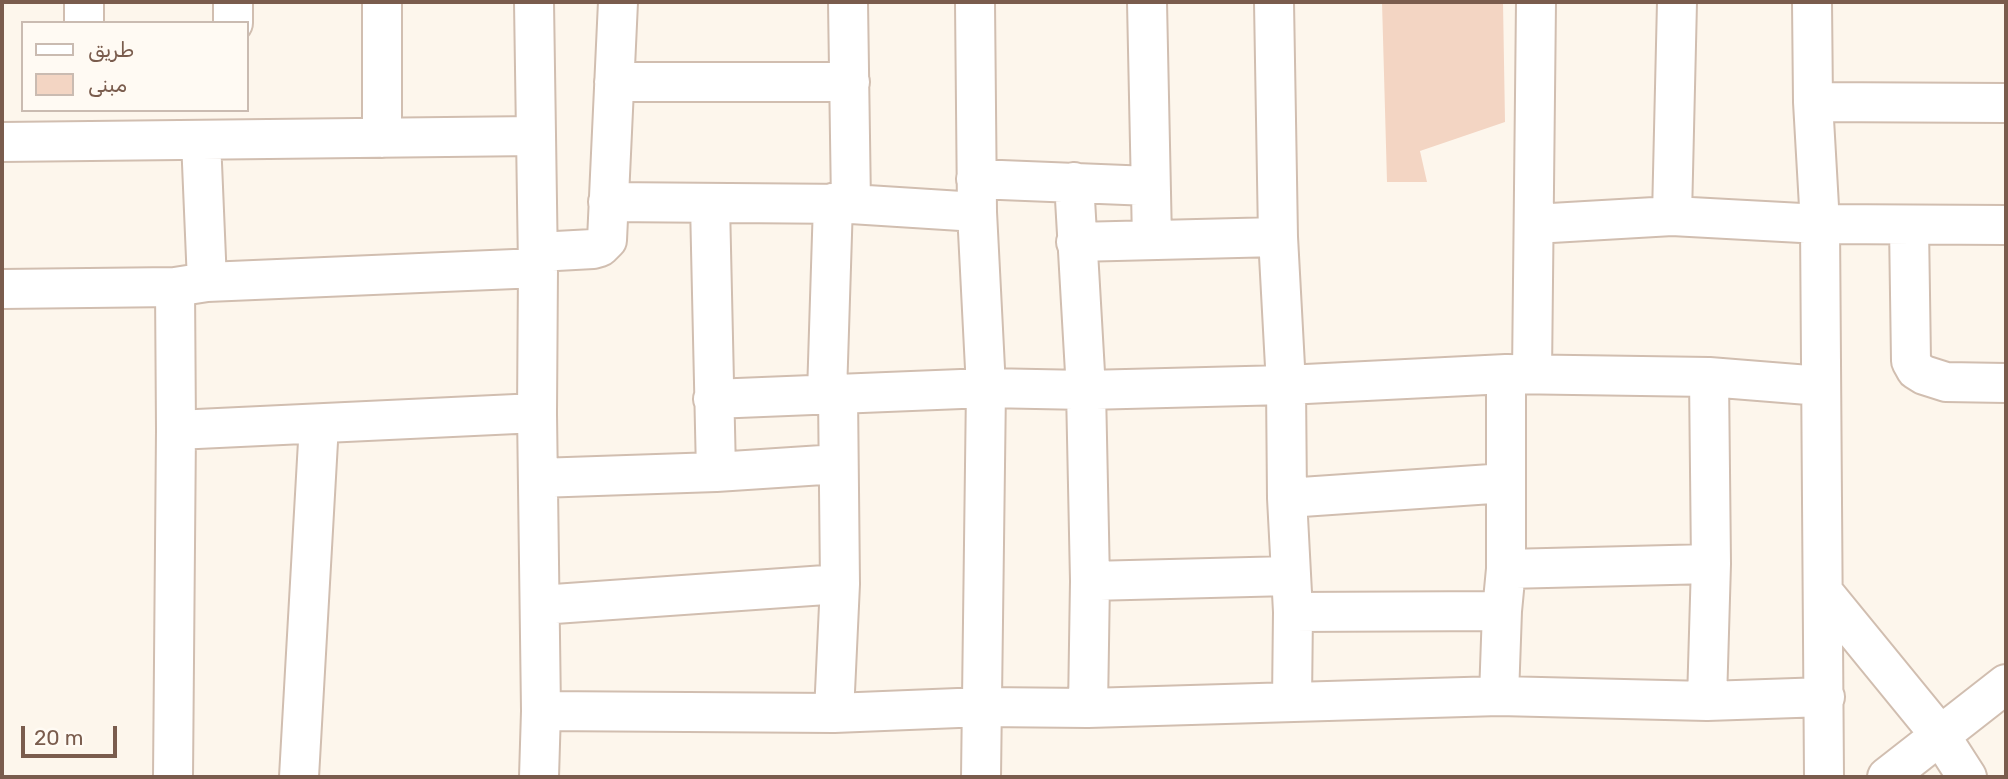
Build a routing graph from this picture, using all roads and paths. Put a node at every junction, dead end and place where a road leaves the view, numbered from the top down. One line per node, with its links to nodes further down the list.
1 (84, 2): 13 (street)
2 (233, 2): 14 (street)
3 (382, 2): 22 (street)
4 (534, 2): 21 (street)
5 (618, 2): 15 (street)
6 (848, 2): 16 (street)
7 (975, 2): 26 (street)
8 (1147, 2): 25 (street)
9 (1274, 2): 35 (street)
10 (1536, 2): 31 (street)
11 (1677, 2): 30 (street)
12 (1812, 2): 17 (street)
13 (84, 21)
14 (233, 21)
15 (614, 82): 16 (street); 27 (street)
16 (850, 82): 28 (street)
17 (1813, 102): 18 (street); 32 (street)
18 (2006, 103)
19 (84, 126): 20 (street); 23 (street)
20 (223, 130): 22 (street); 39 (street)
21 (535, 136): 22 (street); 38 (street)
22 (382, 138)
23 (2, 142)
24 (1074, 182): 25 (street); 26 (street); 37 (street)
25 (1150, 186): 36 (street)
26 (977, 195): 28 (street); 46 (street)
27 (608, 202): 29 (street); 38 (street)
28 (842, 203): 29 (street); 48 (street)
29 (710, 204): 49 (street)
30 (1672, 216): 31 (street); 32 (street)
31 (1534, 224): 41 (street)
32 (1820, 224): 34 (street); 45 (street)
33 (2006, 225): 34 (street)
34 (1909, 226): 43 (street)
35 (1279, 237): 36 (street); 44 (street)
36 (1152, 240): 37 (street)
37 (1076, 242): 47 (street)
38 (538, 260): 39 (street); 50 (street)
39 (191, 284): 40 (street); 52 (street)
40 (2, 289)
41 (1519, 374): 42 (street); 44 (street); 56 (street)
42 (1709, 377): 45 (street); 58 (street)
43 (2006, 383)
44 (1286, 385): 47 (street); 57 (street)
45 (1821, 386): 62 (street)
46 (986, 388): 47 (street); 48 (street); 71 (street)
47 (1086, 390): 60 (street)
48 (832, 395): 49 (street); 53 (street)
49 (713, 399): 54 (street)
50 (537, 413): 51 (street); 55 (street)
51 (319, 424): 52 (street); 77 (street)
52 (176, 430): 76 (street)
53 (838, 464): 54 (street); 61 (street)
54 (716, 472): 55 (street)
55 (538, 478): 64 (street)
56 (1506, 483): 57 (street); 59 (street)
57 (1287, 498): 63 (street)
58 (1711, 564): 59 (street); 70 (street)
59 (1506, 569): 65 (street)
60 (1090, 581): 63 (street); 72 (street)
61 (840, 584): 64 (street); 74 (street)
62 (1824, 593): 68 (street); 75 (street)
63 (1292, 594): 65 (street); 69 (street)
64 (540, 605): 73 (street)
65 (1502, 611): 67 (street)
66 (2006, 684): 75 (street)
67 (1499, 696): 69 (street); 70 (street)
68 (1825, 697): 70 (street); 80 (street)
69 (1292, 701): 72 (street)
70 (1707, 701)
71 (983, 707): 72 (street); 74 (street); 79 (street)
72 (1088, 708)
73 (541, 711): 74 (street); 78 (street)
74 (834, 713)
75 (1940, 735): 81 (street); 82 (street)
76 (173, 777)
77 (299, 777)
78 (539, 777)
79 (981, 777)
80 (1824, 777)
81 (1887, 777)
82 (1967, 777)

